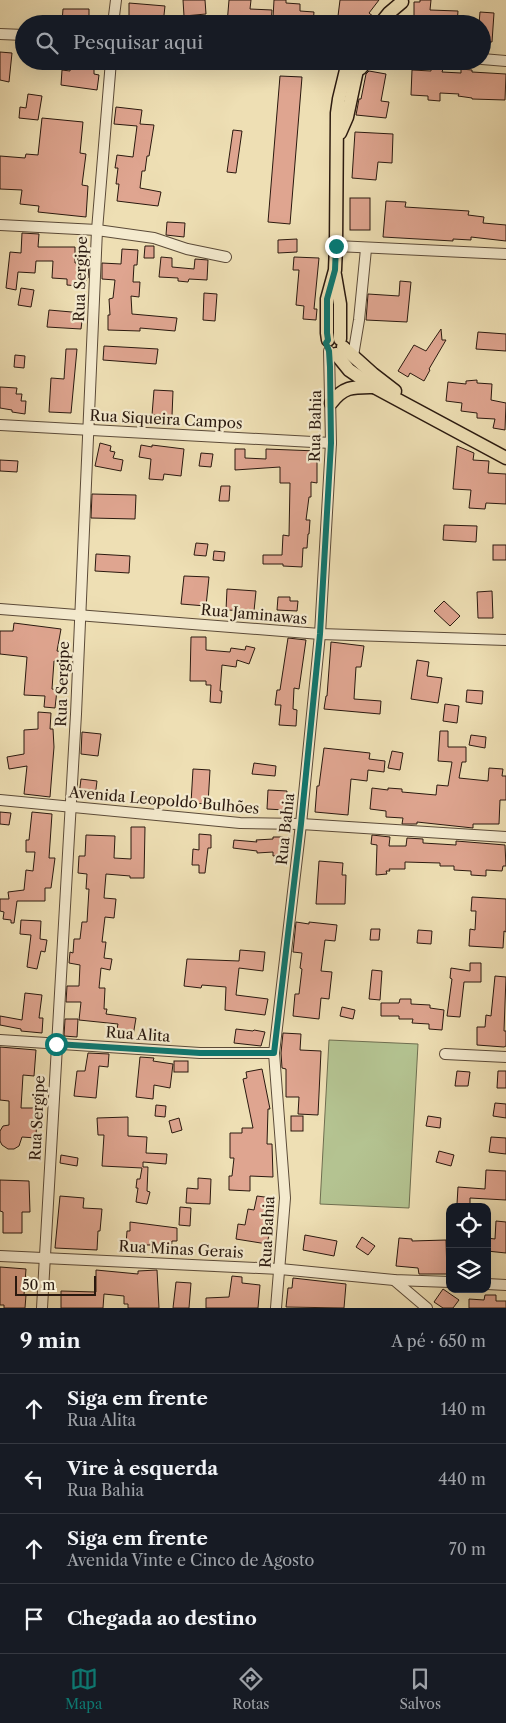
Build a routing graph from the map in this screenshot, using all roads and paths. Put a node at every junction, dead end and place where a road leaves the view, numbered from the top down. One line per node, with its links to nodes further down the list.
1 (116, 0): 3 (street)
2 (402, 1): 4 (main road); 5 (main road)
3 (115, 15)
4 (387, 15)
5 (395, 15)
6 (0, 34): 7 (street)
7 (15, 35)
8 (491, 60): 9 (street)
9 (506, 61)
10 (109, 70): 13 (street, Rua Sergipe)
11 (348, 70): 14 (main road)
12 (0, 225): 13 (street)
13 (97, 230): 17 (street); 24 (street, Rua Sergipe)
14 (336, 246): 15 (street); 18 (main road)
15 (366, 249): 16 (street); 19 (street)
16 (506, 254)
17 (226, 257)
18 (335, 346): 19 (main road); 20 (main road); 21 (street, Rua Bahia)
19 (352, 356): 22 (main road)
20 (374, 387): 21 (main road); 22 (main road)
21 (331, 403): 25 (street, Rua Bahia)
22 (430, 418): 26 (main road)
23 (0, 424): 24 (street, Rua Siqueira Campos)
24 (89, 430): 25 (street, Rua Siqueira Campos); 28 (street, Rua Sergipe)
25 (331, 443): 29 (street, Rua Bahia)
26 (506, 458)
27 (0, 609): 28 (street, Rua Jaminawas)
28 (80, 615): 29 (street, Rua Jaminawas); 32 (street, Rua Sergipe)
29 (320, 634): 30 (street, Rua Jaminawas); 33 (street, Rua Bahia)
30 (506, 640)
31 (0, 800): 32 (street, Avenida Leopoldo Bulhões)
32 (71, 807): 33 (street, Avenida Leopoldo Bulhões); 36 (street, Rua Sergipe)
33 (301, 824): 34 (street, Avenida Leopoldo Bulhões); 37 (street, Rua Bahia)
34 (506, 837)
35 (0, 1040): 36 (street, Rua Alita)
36 (56, 1044): 37 (street, Rua Alita); 41 (street, Rua Sergipe)
37 (274, 1053): 42 (street, Rua Bahia)
38 (444, 1054): 39 (street)
39 (506, 1058)
40 (0, 1256): 41 (street, Rua Minas Gerais)
41 (44, 1258): 42 (street, Rua Minas Gerais); 47 (street, Rua Sergipe)
42 (280, 1269): 43 (street, Rua Minas Gerais); 48 (street, Rua Bahia)
43 (394, 1280): 44 (street, Rua Minas Gerais); 49 (street)
44 (446, 1282)
45 (491, 1284): 46 (street)
46 (506, 1285)
47 (42, 1308)
48 (276, 1308)
49 (427, 1308)

